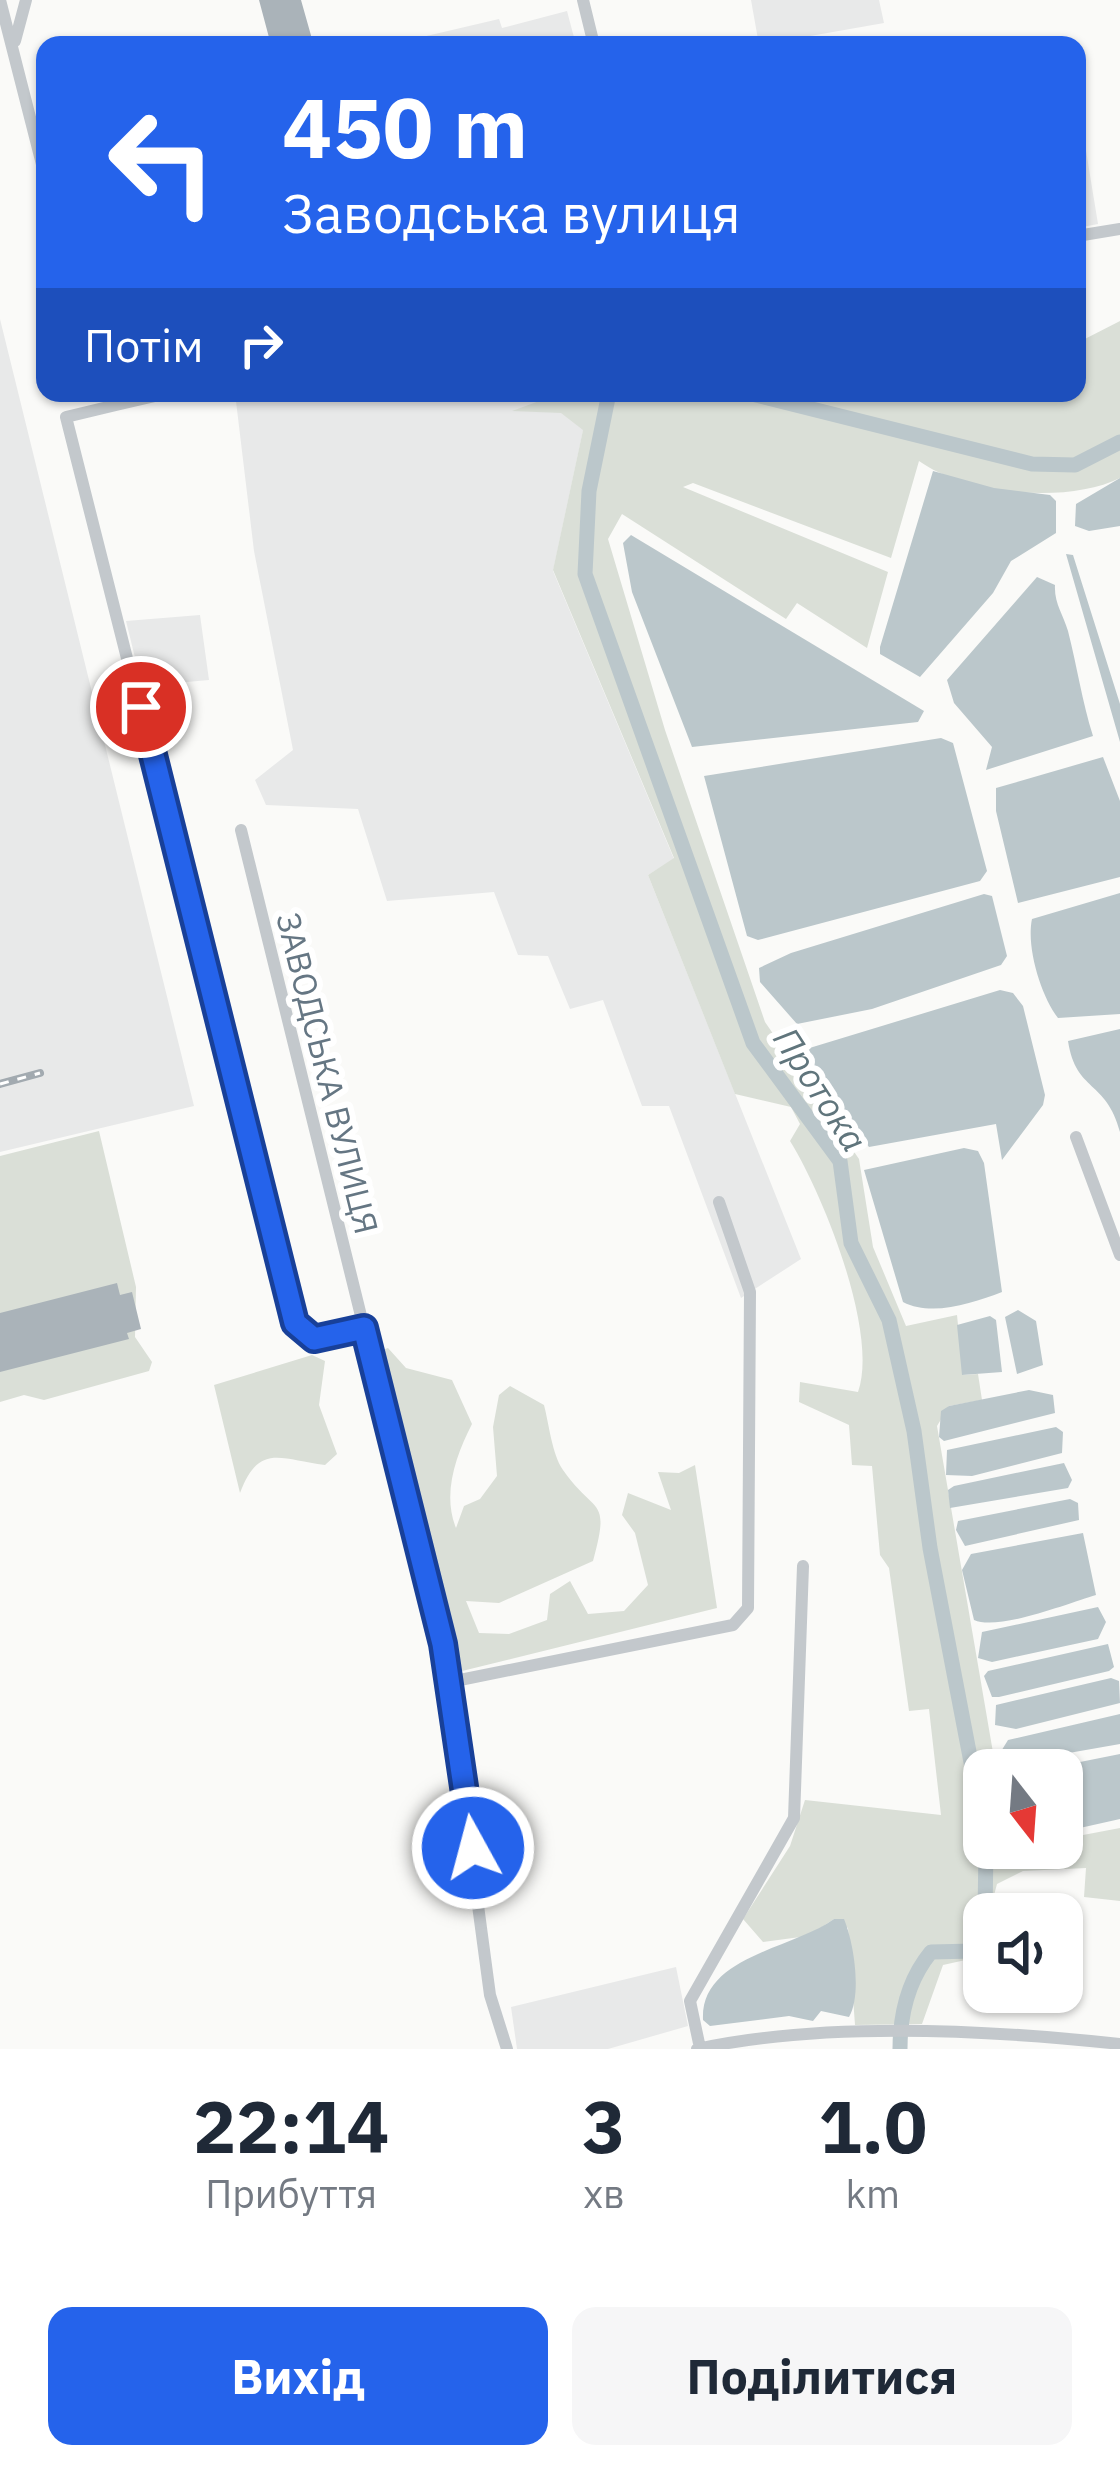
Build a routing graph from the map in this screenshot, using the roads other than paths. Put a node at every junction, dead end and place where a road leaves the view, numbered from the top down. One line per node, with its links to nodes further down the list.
1 (0, 0): 5 (street)
2 (26, 0): 5 (street)
3 (583, 0): 4 (street)
4 (592, 36)
5 (15, 54): 6 (street)
6 (36, 139)
7 (1120, 229): 8 (street)
8 (1086, 235)
9 (106, 402): 14 (street)
10 (241, 830): 14 (street, ЗАВОДСЬКА ВУЛИЦЯ)
11 (1076, 1137): 13 (street)
12 (719, 1202): 16 (street)
13 (1120, 1255)
14 (364, 1328): 16 (street, ЗАВОДСЬКА ВУЛИЦЯ)
15 (803, 1566): 19 (street)
16 (450, 1682): 18 (street, ЗАВОДСЬКА ВУЛИЦЯ)
17 (1120, 2044): 19 (street)
18 (507, 2049)
19 (698, 2049)

